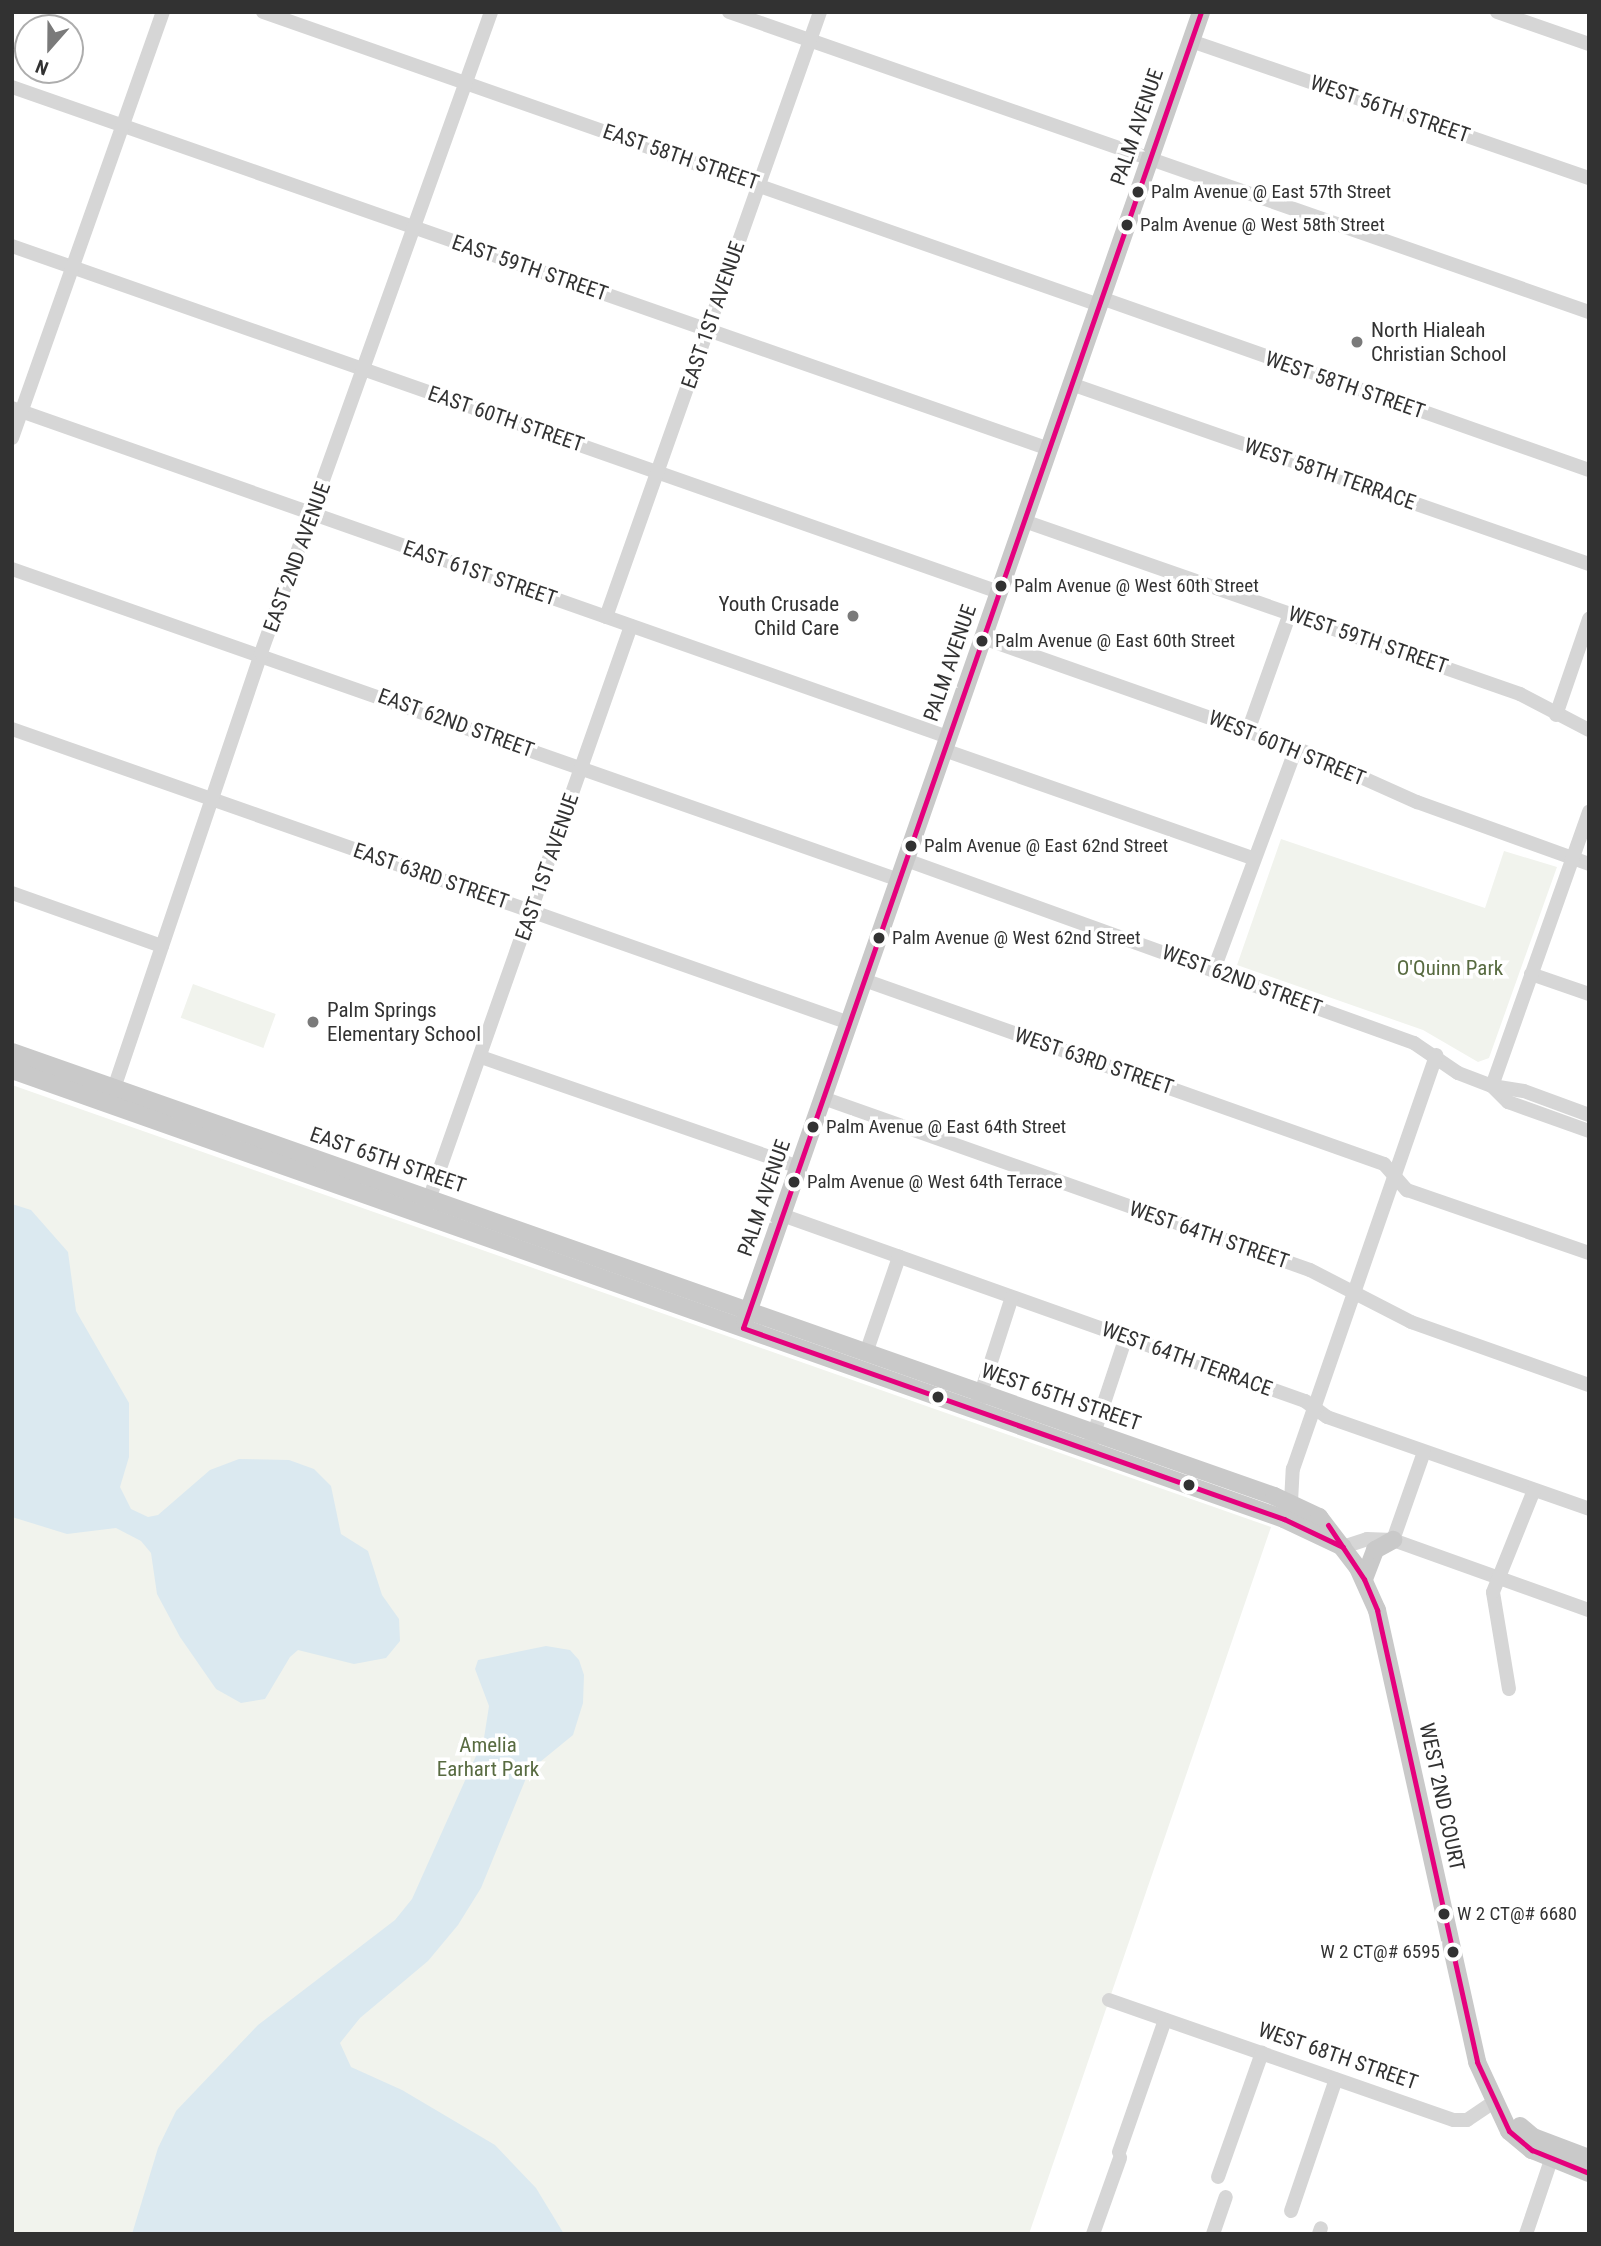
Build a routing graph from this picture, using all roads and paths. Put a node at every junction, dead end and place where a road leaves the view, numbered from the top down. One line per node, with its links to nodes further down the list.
1 (163, 12): 13 (street)
2 (262, 12): 11 (street, EAST 58TH STREET)
3 (491, 12): 11 (street, EAST 2ND AVENUE)
4 (729, 12): 8 (street)
5 (820, 12): 8 (street, EAST 1ST AVENUE)
6 (1200, 12): 9 (main road, PALM AVENUE)
7 (1505, 14): 10 (street)
8 (810, 41): 14 (street); 16 (street, EAST 1ST AVENUE)
9 (1191, 41): 14 (main road, PALM AVENUE); 15 (street, WEST 56TH STREET)
10 (1589, 44)
11 (465, 83): 16 (street, EAST 58TH STREET); 17 (street, EAST 2ND AVENUE)
12 (12, 87): 13 (street, EAST 59TH STREET)
13 (124, 125): 17 (street, EAST 59TH STREET); 19 (street)
14 (1149, 159): 20 (main road, PALM AVENUE); 21 (street)
15 (1589, 178)
16 (758, 184): 20 (street, EAST 58TH STREET); 22 (street, EAST 1ST AVENUE)
17 (414, 228): 22 (street, EAST 59TH STREET); 23 (street, EAST 2ND AVENUE)
18 (12, 246): 19 (street, EAST 60TH STREET)
19 (73, 266): 23 (street, EAST 60TH STREET); 25 (street)
20 (1100, 302): 24 (main road, PALM AVENUE); 28 (street, WEST 58TH STREET)
21 (1589, 312)
22 (709, 330): 27 (street, EAST 59TH STREET); 29 (street, EAST 1ST AVENUE)
23 (365, 370): 29 (street, EAST 60TH STREET); 30 (street, EAST 2ND AVENUE)
24 (1072, 384): 27 (main road, PALM AVENUE); 32 (street, WEST 58TH TERRACE)
25 (17, 410): 26 (street); 30 (street, EAST 61ST STREET)
26 (12, 438)
27 (1049, 449): 31 (main road, PALM AVENUE)
28 (1589, 470)
29 (660, 471): 34 (street, EAST 60TH STREET); 36 (street, EAST 1ST AVENUE)
30 (314, 515): 36 (street, EAST 61ST STREET); 40 (street, EAST 2ND AVENUE)
31 (1024, 520): 34 (main road, PALM AVENUE); 35 (street, WEST 59TH STREET)
32 (1589, 564)
33 (12, 569): 40 (street, EAST 62ND STREET)
34 (999, 592): 39 (main road, PALM AVENUE)
35 (1290, 612): 41 (street, WEST 59TH STREET); 44 (street)
36 (606, 617): 38 (street, EAST 61ST STREET)
37 (1589, 618): 41 (street)
38 (631, 626): 45 (street, EAST 61ST STREET); 47 (street, EAST 1ST AVENUE)
39 (983, 638): 44 (street, WEST 60TH STREET); 45 (main road, PALM AVENUE)
40 (261, 653): 47 (street, EAST 62ND STREET); 48 (street, EAST 2ND AVENUE)
41 (1556, 715): 43 (street, WEST 59TH STREET)
42 (12, 729): 48 (street, EAST 63RD STREET)
43 (1589, 730)
44 (1248, 731): 46 (street, WEST 60TH STREET)
45 (946, 744): 50 (street, EAST 61ST STREET); 52 (main road, PALM AVENUE)
46 (1296, 748): 50 (street); 51 (street, WEST 60TH STREET)
47 (582, 768): 54 (street, EAST 62ND STREET); 56 (street, EAST 1ST AVENUE)
48 (212, 800): 56 (street, EAST 63RD STREET); 57 (street, EAST 2ND AVENUE)
49 (1589, 812): 51 (street)
50 (1254, 858): 58 (street)
51 (1573, 859): 53 (street, WEST 60TH STREET); 59 (street)
52 (906, 860): 54 (main road, PALM AVENUE); 58 (street, WEST 62ND STREET)
53 (1589, 864)
54 (899, 880): 60 (main road, PALM AVENUE)
55 (12, 893): 57 (street)
56 (531, 911): 62 (street, EAST 63RD STREET); 65 (street, EAST 1ST AVENUE)
57 (162, 946): 68 (street, EAST 2ND AVENUE)
58 (1214, 969): 64 (street, WEST 62ND STREET)
59 (1531, 974): 61 (street); 67 (street)
60 (864, 980): 62 (main road, PALM AVENUE); 73 (street, WEST 63RD STREET)
61 (1589, 994)
62 (849, 1023): 69 (main road, PALM AVENUE)
63 (12, 1052): 68 (main road, EAST 65TH STREET)
64 (1436, 1055): 67 (street, WEST 62ND STREET); 73 (street)
65 (481, 1056): 72 (street); 74 (street, EAST 1ST AVENUE)
66 (12, 1070): 68 (main road, EAST 65TH STREET)
67 (1492, 1086): 70 (street, WEST 62ND STREET); 71 (street, WEST 62ND STREET)
68 (111, 1096): 74 (main road, EAST 65TH STREET)
69 (823, 1098): 72 (main road, PALM AVENUE); 78 (street, WEST 64TH STREET)
70 (1589, 1115)
71 (1589, 1131)
72 (799, 1167): 75 (main road, PALM AVENUE)
73 (1394, 1175): 76 (street); 78 (street)
74 (429, 1205): 80 (main road, EAST 65TH STREET)
75 (782, 1216): 77 (street, WEST 64TH TERRACE); 80 (main road, PALM AVENUE)
76 (1589, 1253)
77 (899, 1257): 79 (street, WEST 64TH TERRACE); 82 (street)
78 (1352, 1295): 83 (street, WEST 64TH STREET); 85 (street)
79 (1012, 1297): 81 (street, WEST 64TH TERRACE); 84 (street)
80 (746, 1320): 82 (main road, WEST 65TH STREET); 84 (main road, WEST 65TH STREET)
81 (1126, 1337): 85 (street, WEST 64TH TERRACE); 86 (street)
82 (866, 1353): 84 (main road, WEST 65TH STREET)
83 (1589, 1385)
84 (978, 1401): 86 (main road, WEST 65TH STREET)
85 (1315, 1409): 87 (street, WEST 64TH TERRACE); 89 (street)
86 (1091, 1442): 89 (main road, WEST 65TH STREET); 92 (main road, WEST 65TH STREET)
87 (1424, 1452): 88 (street, WEST 64TH TERRACE); 91 (street)
88 (1534, 1490): 90 (street, WEST 64TH TERRACE); 93 (street)
89 (1282, 1499): 92 (main road, WEST 65TH STREET)
90 (1589, 1509)
91 (1393, 1540): 92 (street); 93 (street); 94 (main road)
92 (1343, 1547): 94 (main road, WEST 2ND COURT)
93 (1500, 1578): 95 (street); 96 (street)
94 (1364, 1579): 101 (main road, WEST 2ND COURT)
95 (1589, 1610)
96 (1509, 1689)
97 (1109, 2000): 98 (street, WEST 68TH STREET)
98 (1164, 2020): 99 (street, WEST 68TH STREET); 108 (street)
99 (1262, 2053): 100 (street, WEST 68TH STREET); 105 (street)
100 (1336, 2080): 101 (street, WEST 68TH STREET); 107 (street)
101 (1494, 2102): 102 (main road); 103 (main road)
102 (1589, 2158)
103 (1551, 2160): 104 (main road); 110 (street)
104 (1589, 2173)
105 (1218, 2177)
106 (1226, 2197): 109 (street)
107 (1291, 2211)
108 (1093, 2234)
109 (1213, 2234)
110 (1526, 2234)

